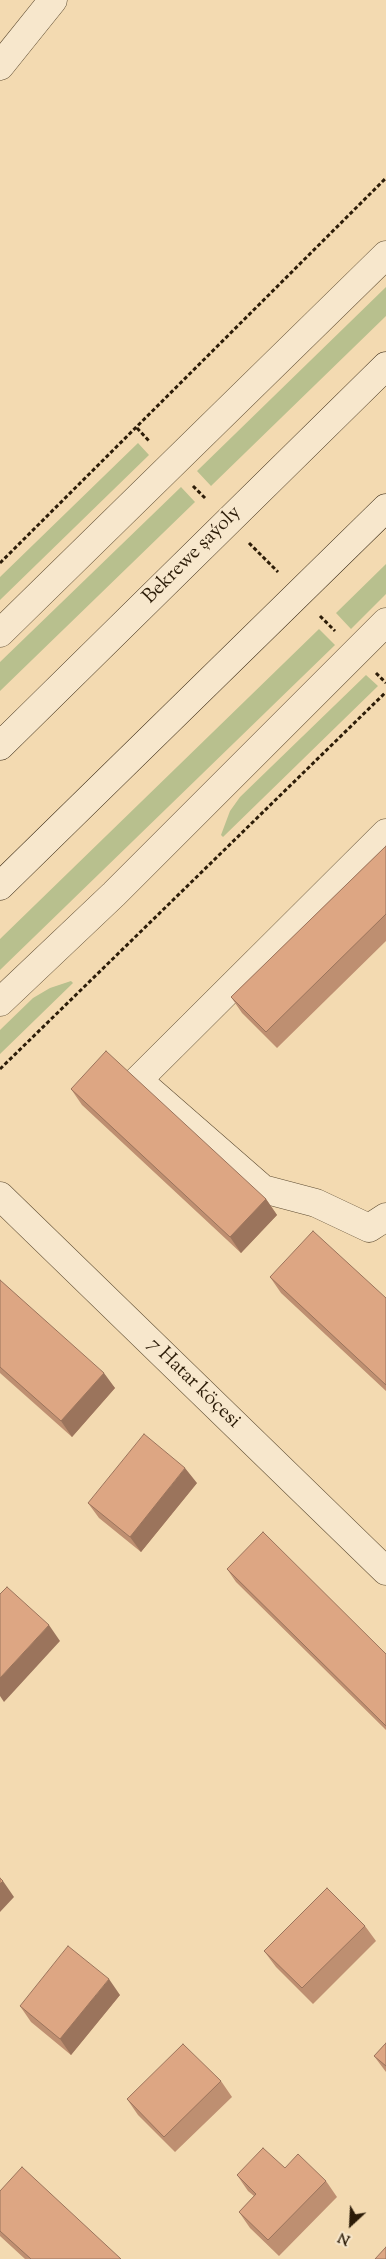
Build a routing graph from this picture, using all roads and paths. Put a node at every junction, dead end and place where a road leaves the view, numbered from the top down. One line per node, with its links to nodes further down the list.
1 (54, 0): 2 (street)
2 (0, 66)
3 (386, 178): 6 (path)
4 (386, 255): 7 (street)
5 (386, 366): 9 (street, Bekrewe şaýoly)
6 (137, 428): 7 (path); 10 (path)
7 (172, 464): 9 (path); 13 (street)
8 (386, 508): 11 (street)
9 (228, 521): 11 (path); 17 (street, Bekrewe şaýoly)
10 (0, 563)
11 (298, 593): 14 (path); 19 (street)
12 (386, 622): 14 (street)
13 (0, 633)
14 (356, 652): 15 (path); 20 (street)
15 (386, 684)
16 (386, 692): 21 (path)
17 (0, 746)
18 (386, 833): 23 (street)
19 (0, 886)
20 (0, 1002)
21 (0, 1069)
22 (0, 1196): 24 (street, 7 Hatar köçesi)
23 (386, 1217)
24 (386, 1572)

